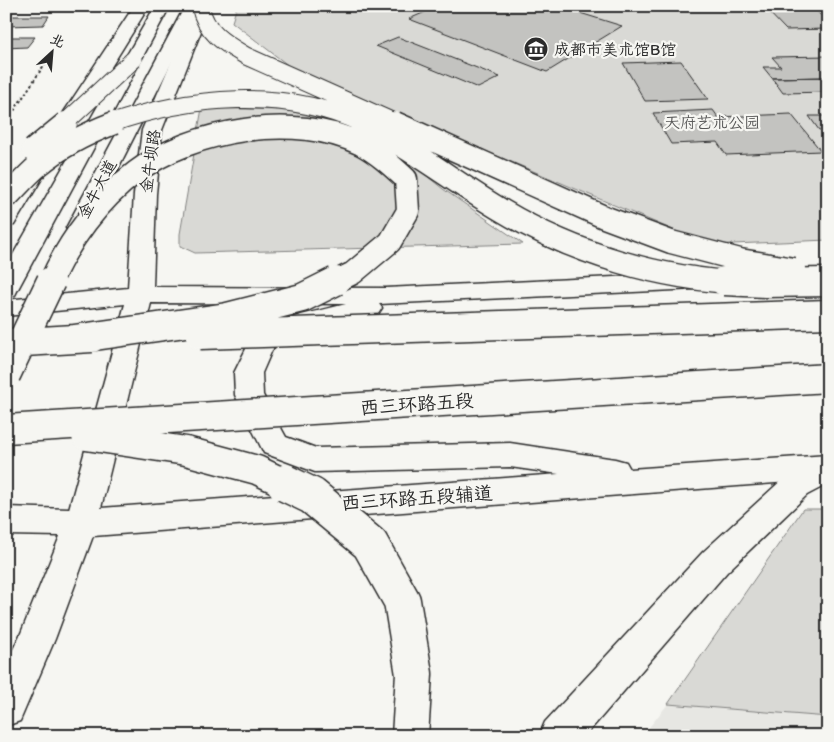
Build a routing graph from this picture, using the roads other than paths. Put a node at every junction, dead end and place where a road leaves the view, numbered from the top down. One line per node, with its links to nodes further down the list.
1 (142, 6): 8 (main road)
2 (163, 6): 5 (main road, 金牛大道)
3 (193, 6): 9 (main road, 金牛大道, bridge)
4 (201, 6): 10 (main road, bridge); 14 (main road, 金牛坝路)
5 (134, 59): 6 (main road, bridge); 12 (main road, 金牛大道, bridge)
6 (6, 172)
7 (6, 198): 11 (main road, bridge)
8 (6, 220)
9 (67, 247): 17 (main road, bridge); 19 (main road, 金牛大道, bridge)
10 (828, 274): 13 (main road)
11 (828, 282)
12 (6, 289)
13 (442, 293): 14 (main road); 23 (main road)
14 (140, 295): 15 (main road); 25 (main road, 金牛坝路)
15 (6, 308)
16 (828, 314): 17 (main road, bridge)
17 (74, 339): 18 (main road, bridge)
18 (6, 343)
19 (6, 375)
20 (828, 378): 21 (main road, 西三环路五段, bridge)
21 (18, 429): 27 (main road, bridge)
22 (828, 468): 23 (main road, 西三环路五段辅道); 28 (main road)
23 (663, 478): 25 (main road, 西三环路五段辅道)
24 (6, 521): 25 (main road, 西三环路五段辅道)
25 (81, 524): 26 (main road, 金牛坝路)
26 (6, 707)
27 (410, 736)
28 (559, 736)

